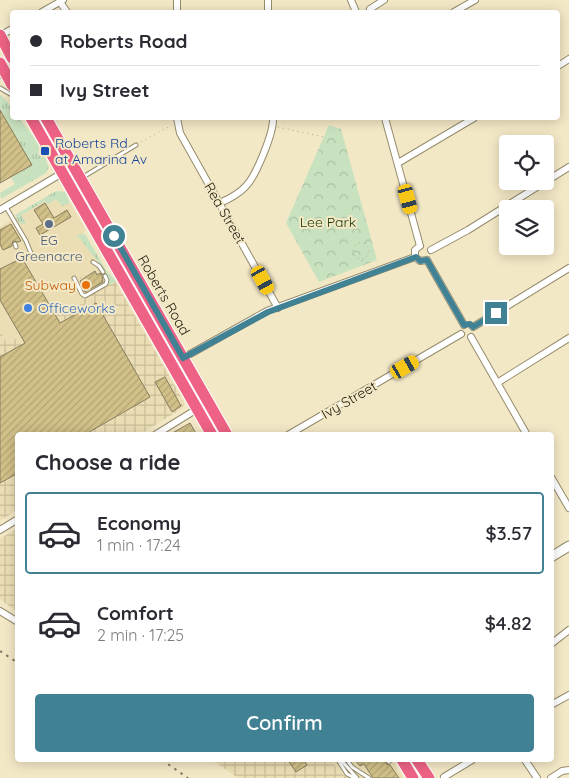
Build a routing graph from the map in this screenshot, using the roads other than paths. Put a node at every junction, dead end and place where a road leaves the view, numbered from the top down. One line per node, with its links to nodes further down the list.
1 (384, 0): 4 (street)
2 (474, 0): 6 (street)
3 (62, 1): 5 (street)
4 (370, 9)
5 (46, 10)
6 (457, 10)
7 (0, 36): 8 (highway)
8 (10, 54)
9 (32, 120): 19 (highway, Roberts Road)
10 (47, 120): 17 (highway, Roberts Road)
11 (177, 120): 21 (street, Rea Street)
12 (273, 120): 21 (street)
13 (386, 120): 16 (street)
14 (471, 120): 16 (street)
15 (136, 145): 20 (lane)
16 (398, 163): 23 (street)
17 (74, 167): 19 (street); 20 (highway, Roberts Road)
18 (569, 167): 24 (street)
19 (63, 173): 22 (street); 39 (highway, Roberts Road)
20 (81, 179): 37 (highway, Roberts Road)
21 (220, 203): 31 (street, Rea Street)
22 (3, 208): 26 (lane)
23 (420, 246): 24 (street); 25 (street)
24 (431, 250): 27 (street)
25 (416, 257): 27 (street); 31 (street)
26 (33, 258)
27 (427, 260): 32 (street)
28 (93, 262): 30 (lane)
29 (569, 268): 33 (street)
30 (74, 278)
31 (278, 308): 37 (street)
32 (464, 325): 33 (street); 34 (street)
33 (473, 327): 35 (street)
34 (461, 334): 35 (street); 43 (street, Ivy Street)
35 (471, 336): 38 (street)
36 (569, 338): 38 (street)
37 (183, 358): 42 (highway, Roberts Road)
38 (497, 383): 44 (street)
39 (197, 409): 40 (street); 41 (highway, Roberts Road)
40 (160, 432)
41 (210, 432)
42 (225, 432)
43 (293, 432)
44 (525, 432)
45 (554, 482): 46 (street)
46 (569, 508)
47 (15, 521): 48 (street)
48 (0, 530)
49 (569, 546): 50 (street)
50 (554, 554)
51 (0, 611): 52 (street)
52 (15, 620)
53 (569, 630): 54 (street)
54 (554, 642)
55 (569, 695): 56 (street)
56 (554, 703)
57 (340, 762): 66 (lane)
58 (349, 762): 64 (lane)
59 (403, 762): 68 (highway)
60 (419, 762): 69 (highway)
61 (469, 762): 65 (street)
62 (527, 762): 70 (street)
63 (569, 770): 71 (street)
64 (363, 774): 66 (lane); 67 (lane)
65 (444, 777)
66 (357, 778)
67 (369, 778)
68 (413, 778)
69 (429, 778)
70 (537, 778)
71 (551, 778)

